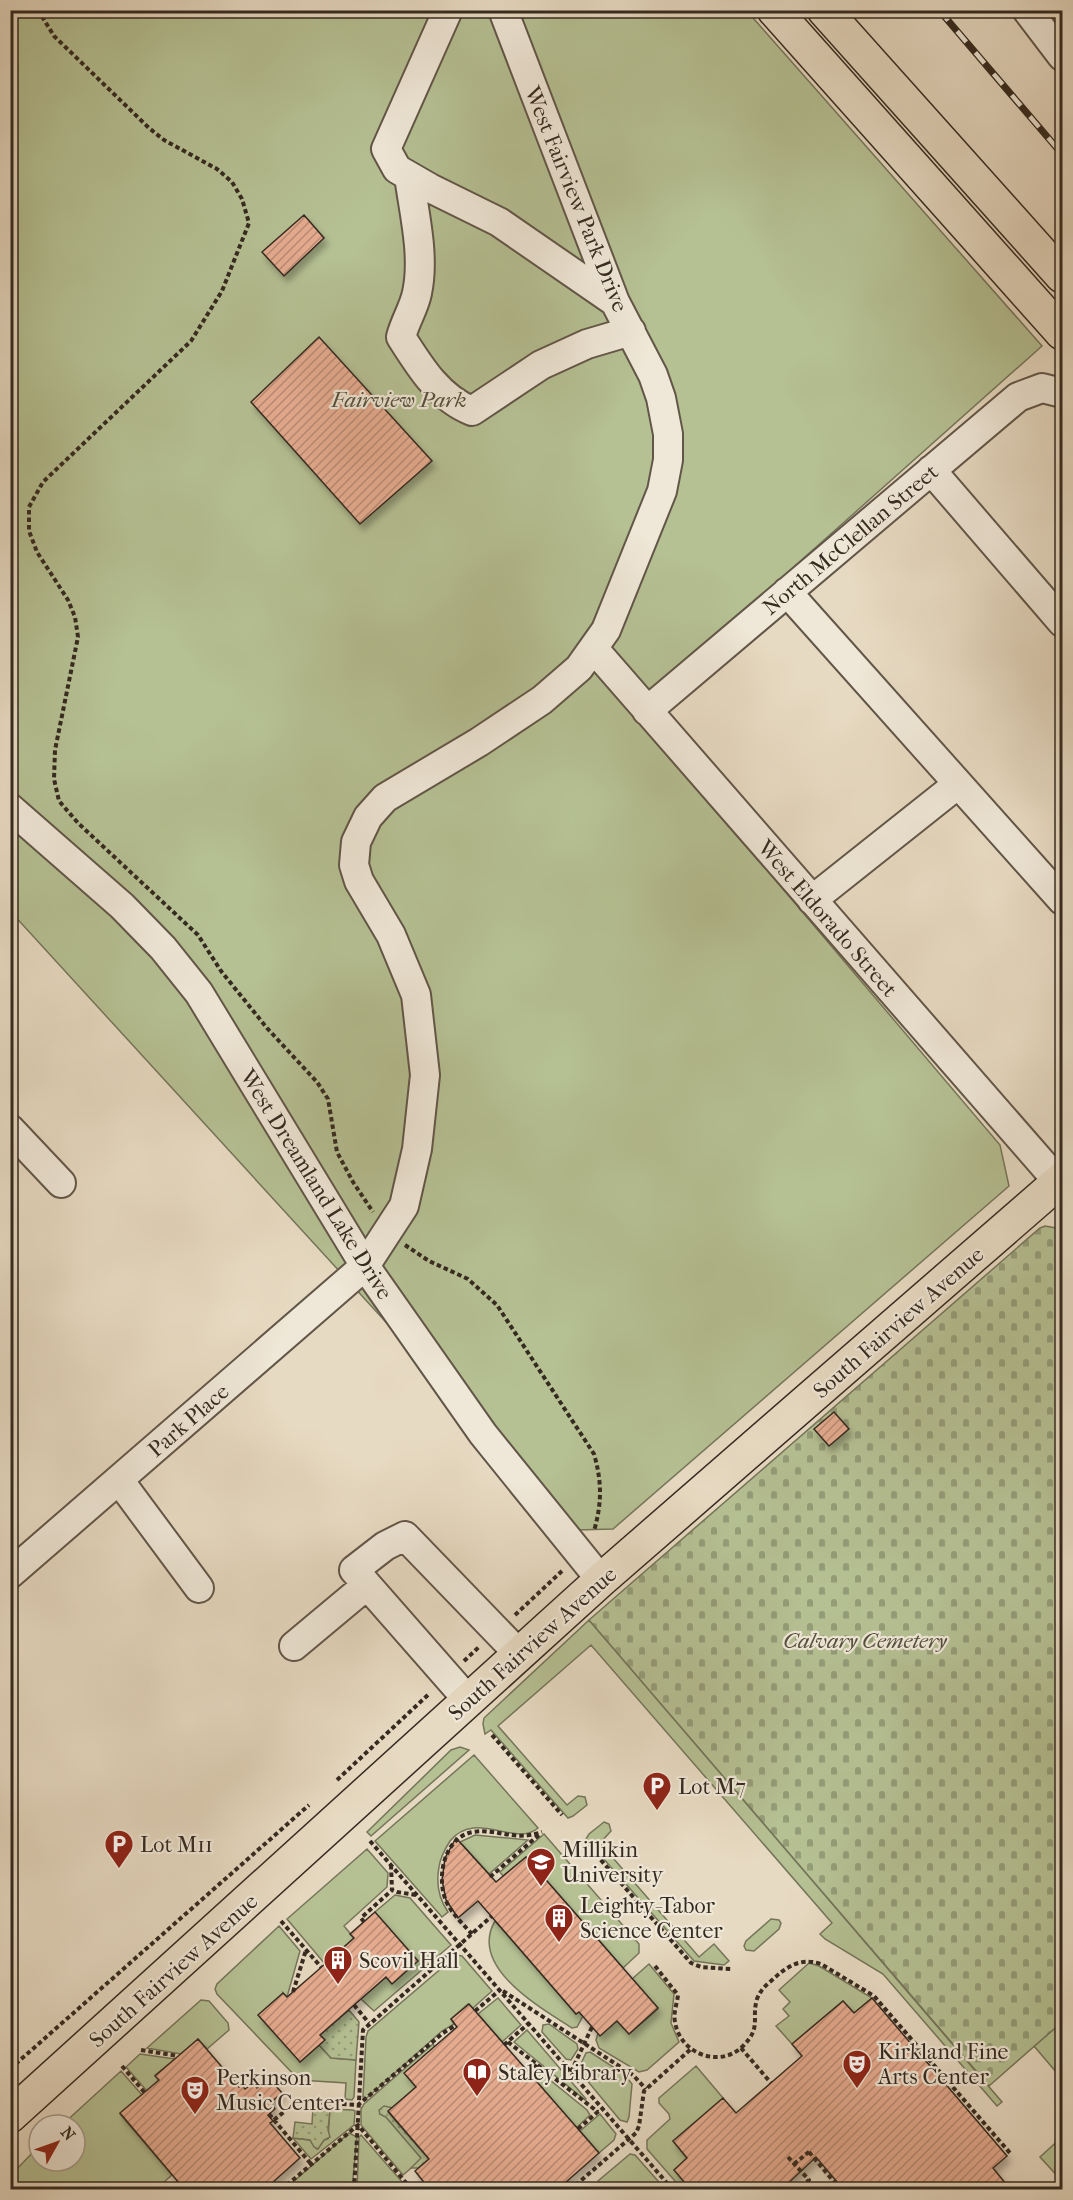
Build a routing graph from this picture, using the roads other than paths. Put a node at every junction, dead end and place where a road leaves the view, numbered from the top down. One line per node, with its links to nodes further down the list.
1 (448, 10): 7 (street)
2 (504, 10): 9 (street, West Fairview Park Drive)
3 (774, 10): 11 (main road)
4 (824, 10): 8 (main road)
5 (1028, 10): 6 (street)
6 (1062, 56)
7 (409, 176): 9 (street); 10 (street)
8 (1062, 276)
9 (615, 302): 10 (street, West Fairview Park Drive)
10 (631, 332): 16 (street, West Fairview Park Drive)
11 (1062, 333)
12 (1062, 393): 13 (street, North McClellan Street)
13 (931, 470): 14 (street, North McClellan Street); 15 (street)
14 (787, 592): 17 (street, North McClellan Street); 18 (street)
15 (1062, 622)
16 (594, 649): 17 (street, West Eldorado Street); 25 (street, West Fairview Park Drive)
17 (647, 711): 20 (street, West Eldorado Street)
18 (958, 784): 20 (street); 21 (street)
19 (10, 808): 25 (street, West Dreamland Lake Drive)
20 (812, 900): 23 (street, West Eldorado Street)
21 (1062, 900)
22 (10, 1129): 24 (street)
23 (1061, 1182): 28 (main road, South Fairview Avenue)
24 (61, 1183)
25 (365, 1266): 26 (street, Park Place); 28 (street, West Dreamland Lake Drive)
26 (119, 1480): 27 (street, Park Place); 30 (street)
27 (10, 1574)
28 (601, 1580): 32 (main road, South Fairview Avenue)
29 (367, 1585): 31 (street); 32 (street); 33 (street)
30 (199, 1588)
31 (294, 1646)
32 (519, 1654): 33 (main road, South Fairview Avenue)
33 (458, 1688): 34 (main road, South Fairview Avenue)
34 (10, 2116)

